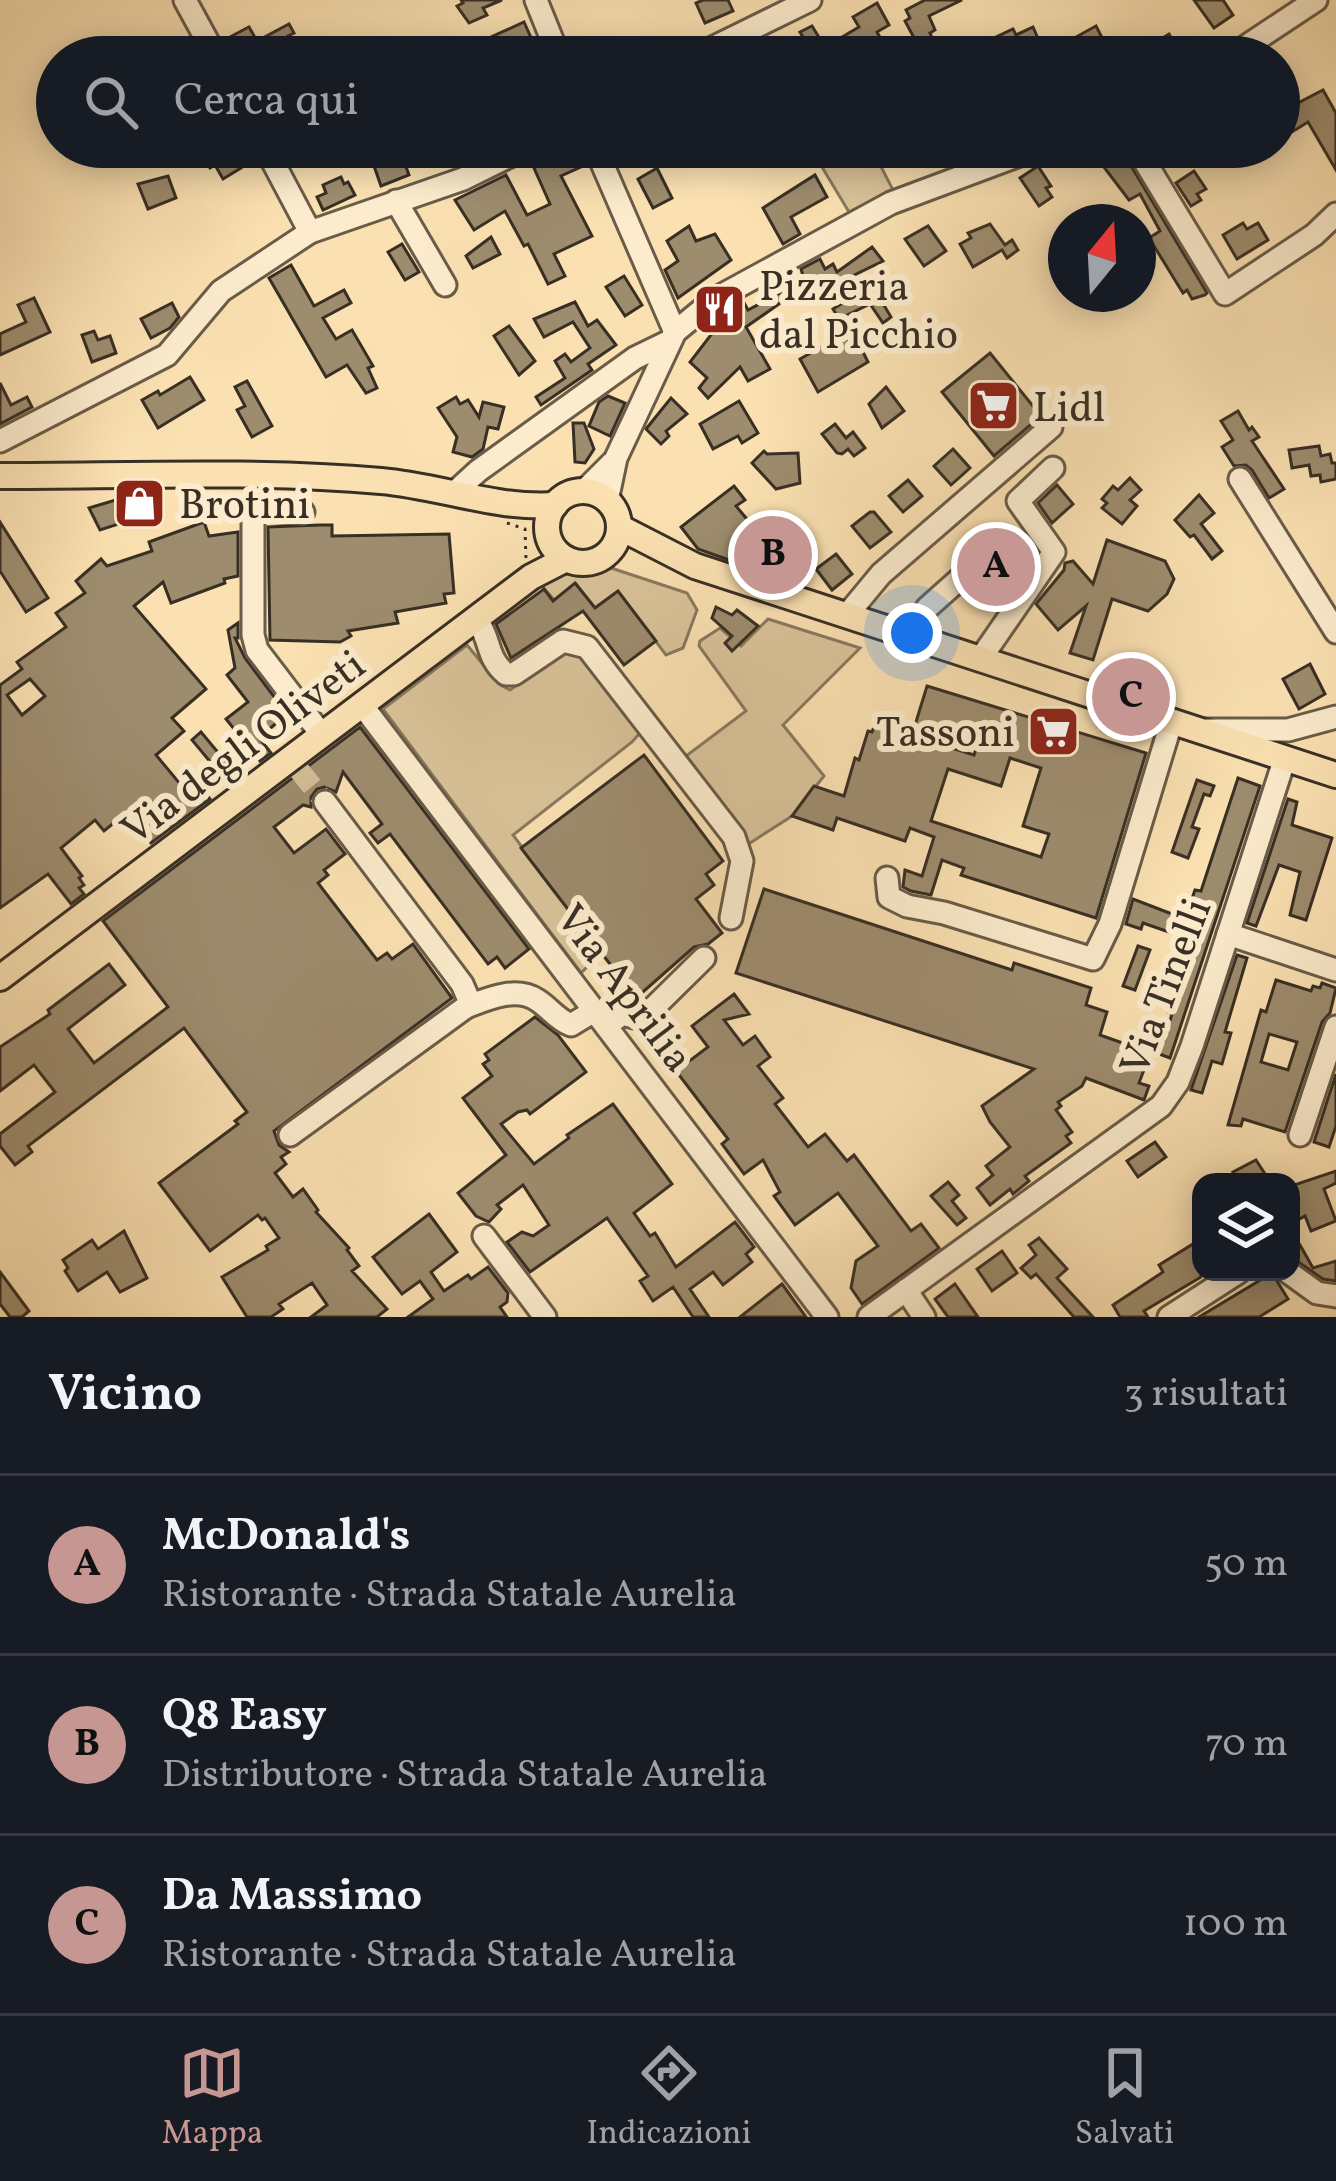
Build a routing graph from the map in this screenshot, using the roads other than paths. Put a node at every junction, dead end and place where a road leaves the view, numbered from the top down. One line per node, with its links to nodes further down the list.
1 (185, 0): 5 (street)
2 (536, 0): 6 (street)
3 (810, 0): 7 (street)
4 (1316, 0): 8 (street)
5 (205, 36)
6 (551, 36)
7 (737, 36)
8 (1262, 36)
9 (276, 168): 16 (street)
10 (485, 168): 14 (street)
11 (604, 168): 18 (street)
12 (985, 168): 18 (street)
13 (1149, 168): 15 (street)
14 (396, 201): 16 (street); 17 (street)
15 (1336, 214)
16 (310, 232): 20 (street)
17 (445, 285)
18 (673, 336): 25 (street); 26 (street)
19 (1052, 428): 36 (street)
20 (0, 441)
21 (1052, 468): 40 (street)
22 (0, 476): 23 (main road)
23 (268, 477): 25 (main road); 29 (street)
24 (1240, 479): 39 (street)
25 (454, 493): 27 (main road)
26 (596, 496): 28 (main road); 31 (main road)
27 (494, 504): 28 (main road); 32 (main road)
28 (555, 505): 32 (main road)
29 (268, 510): 30 (street); 45 (street)
30 (303, 512)
31 (619, 527): 33 (main road); 34 (main road)
32 (554, 545): 33 (main road); 37 (main road, Via degli Oliveti)
33 (608, 554): 34 (main road)
34 (695, 566): 36 (main road)
35 (927, 608): 38 (street)
36 (847, 615): 40 (main road)
37 (477, 620): 41 (main road, Via degli Oliveti); 50 (street)
38 (991, 626)
39 (1336, 632)
40 (981, 658): 43 (main road)
41 (362, 705): 45 (main road, Via degli Oliveti); 56 (street, Via Aprilia)
42 (1336, 717): 44 (street)
43 (1172, 720): 44 (main road); 49 (street)
44 (1203, 730): 46 (main road)
45 (322, 735): 54 (main road, Via degli Oliveti)
46 (1285, 758): 47 (main road); 51 (street, Via Tinelli)
47 (1336, 775)
48 (325, 802): 55 (street)
49 (886, 878)
50 (731, 918)
51 (1228, 934): 53 (street); 63 (street, Via Tinelli)
52 (704, 958): 56 (street)
53 (1336, 970)
54 (0, 977)
55 (466, 1007): 56 (street); 58 (street)
56 (600, 1018): 66 (street, Via Aprilia)
57 (1336, 1027): 59 (street)
58 (290, 1135)
59 (1300, 1135)
60 (484, 1236): 65 (street)
61 (1225, 1281): 69 (street)
62 (1300, 1281): 64 (street)
63 (907, 1290): 67 (street, Via Tinelli); 68 (street)
64 (1330, 1303)
65 (545, 1317)
66 (827, 1317)
67 (869, 1317)
68 (924, 1317)
69 (1169, 1317)

